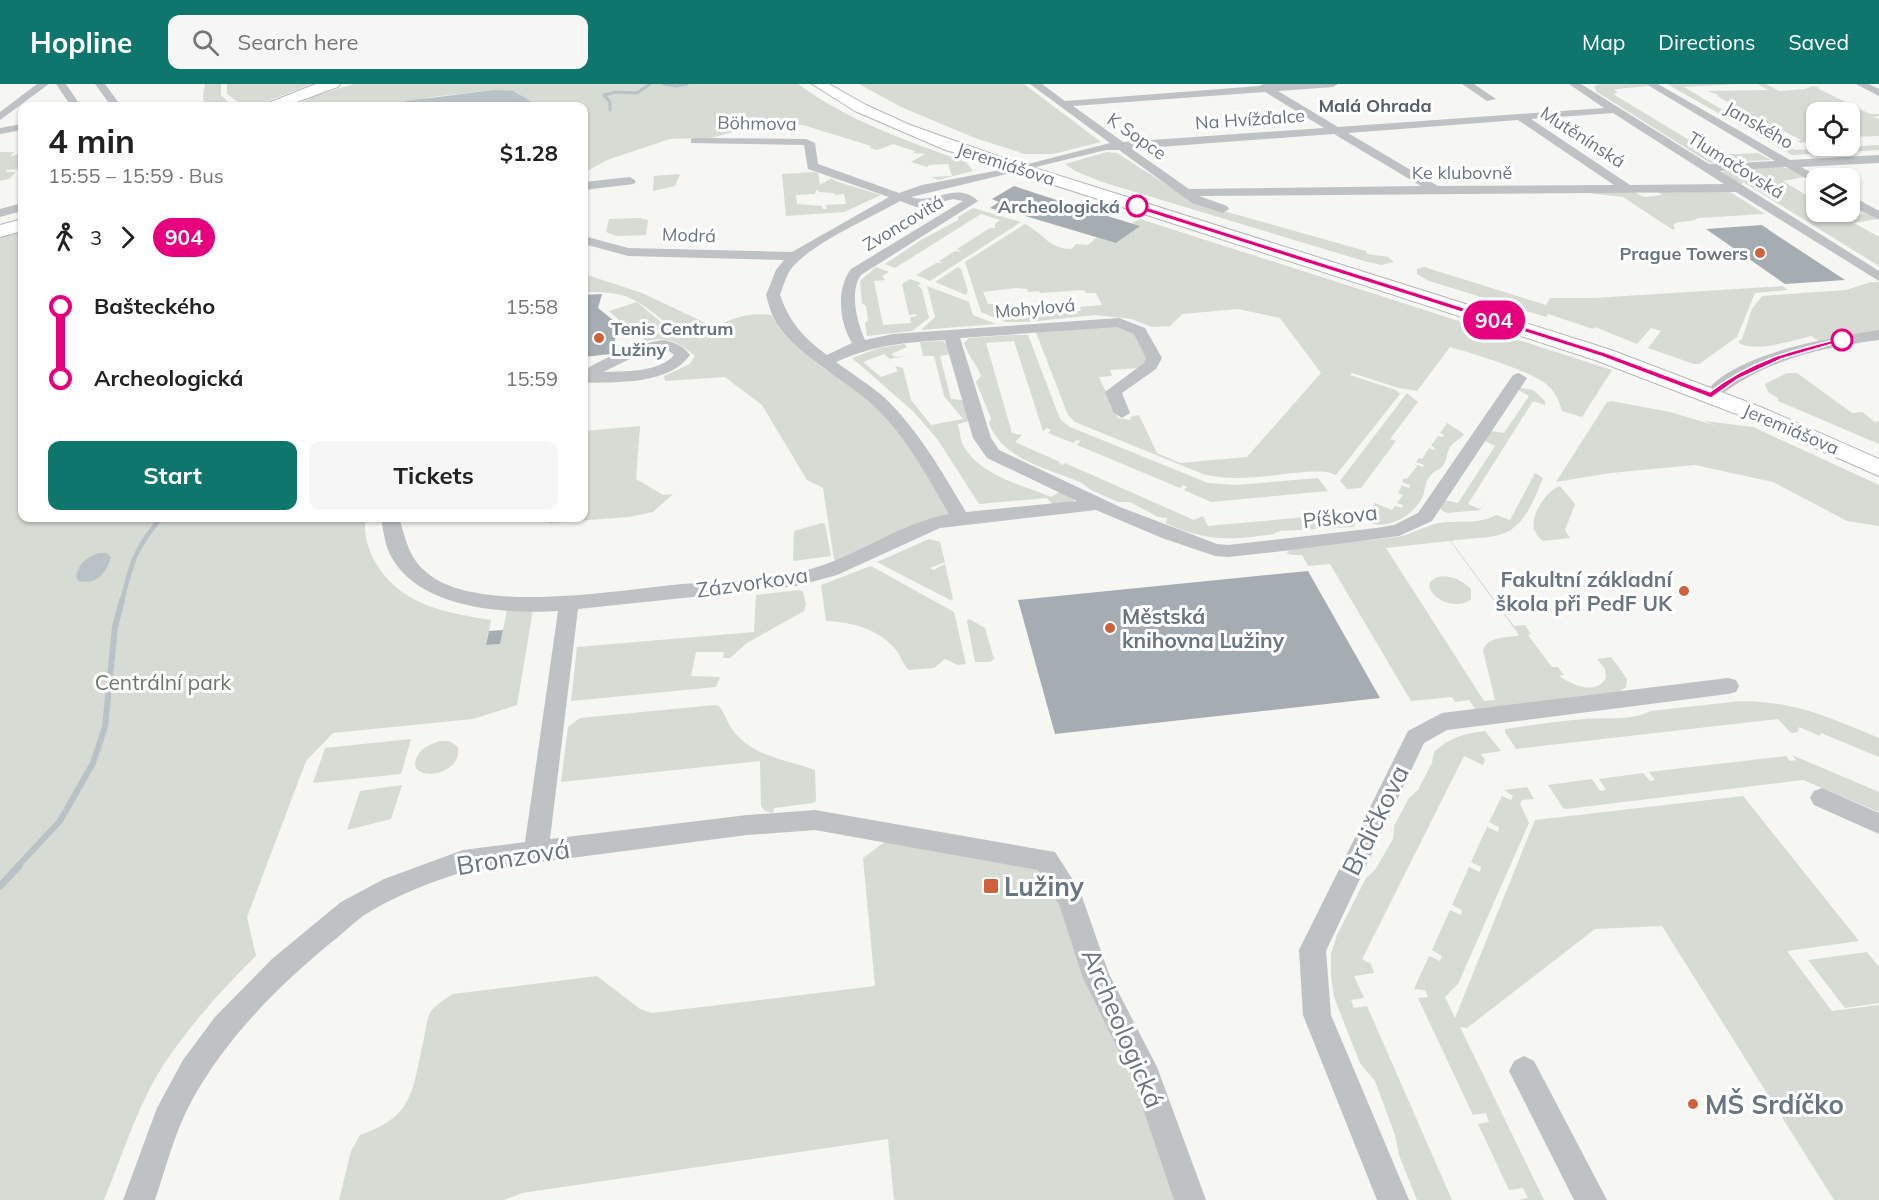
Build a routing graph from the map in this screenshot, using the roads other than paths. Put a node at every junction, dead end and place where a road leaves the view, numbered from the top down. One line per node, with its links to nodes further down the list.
1 (44, 84): 16 (street)
2 (61, 84): 17 (street)
3 (100, 84): 18 (street)
4 (333, 84): 19 (main road)
5 (819, 84): 32 (main road, Jeremiášova)
6 (838, 84): 32 (main road, Jeremiášova)
7 (1035, 84): 21 (street, K Sopce)
8 (1333, 84): 13 (street)
9 (1467, 84): 15 (street)
10 (1574, 84): 22 (street, Tlumačovská)
11 (1651, 84): 31 (street, Janského)
12 (1861, 84): 14 (street)
13 (1263, 86): 21 (street); 27 (street)
14 (1879, 93)
15 (1491, 99)
16 (20, 102)
17 (73, 102)
18 (113, 102)
19 (282, 102)
20 (18, 104): 24 (street)
21 (1062, 104): 29 (street, K Sopce)
22 (1614, 110): 23 (street, Na Hvížďalce); 33 (street, Tlumačovská)
23 (1519, 116): 27 (street, Na Hvížďalce); 38 (street, Mutěnínská)
24 (0, 117)
25 (18, 128): 26 (street)
26 (0, 131)
27 (1337, 131): 29 (street, Na Hvížďalce); 39 (street)
28 (695, 141): 41 (street, Böhmova)
29 (1120, 147): 32 (street, Na Hvížďalce); 40 (street, K Sopce)
30 (1879, 159): 31 (street)
31 (1789, 165): 33 (street); 34 (street, Janského)
32 (1026, 167): 41 (street); 59 (main road, Jeremiášova)
33 (1707, 168): 37 (street, Tlumačovská)
34 (1806, 174)
35 (630, 182): 36 (street)
36 (588, 186)
37 (1737, 188): 38 (street, Ke klubovně); 51 (street, Tlumačovská)
38 (1628, 189): 39 (street, Ke klubovně)
39 (1436, 190): 40 (street, Ke klubovně)
40 (1188, 193): 44 (street, K Sopce)
41 (901, 196): 50 (street); 54 (street, Zvoncovitá)
42 (1860, 205): 46 (street)
43 (18, 208): 45 (street)
44 (1223, 209)
45 (0, 213)
46 (1879, 216)
47 (18, 226): 48 (main road)
48 (0, 231)
49 (588, 241): 50 (street, Modrá)
50 (795, 256): 55 (street)
51 (1879, 277)
52 (951, 334): 54 (street, Mohylová); 60 (street, Mohylová); 63 (street, Píškova)
53 (1879, 335): 59 (street)
54 (861, 345): 55 (street, Mohylová)
55 (825, 361): 64 (street)
56 (588, 375): 57 (street)
57 (588, 377)
58 (1519, 378): 63 (street, Píškova)
59 (1717, 390): 61 (main road, Jeremiášova); 62 (main road, Jeremiášova)
60 (1122, 413)
61 (1879, 451)
62 (1879, 468)
63 (1099, 504): 64 (street, Píškova)
64 (961, 519): 66 (street, Zázvorkova)
65 (391, 522): 66 (street, Zázvorkova)
66 (569, 603): 70 (street)
67 (1728, 686): 75 (street, Brdičkova)
68 (1822, 798): 69 (street)
69 (1879, 824)
70 (536, 852): 71 (street, Bronzová); 73 (street, Bronzová)
71 (1046, 860): 74 (street, Archeologická)
72 (1524, 1071): 76 (street)
73 (139, 1200)
74 (1190, 1200)
75 (1393, 1200)
76 (1591, 1200)

